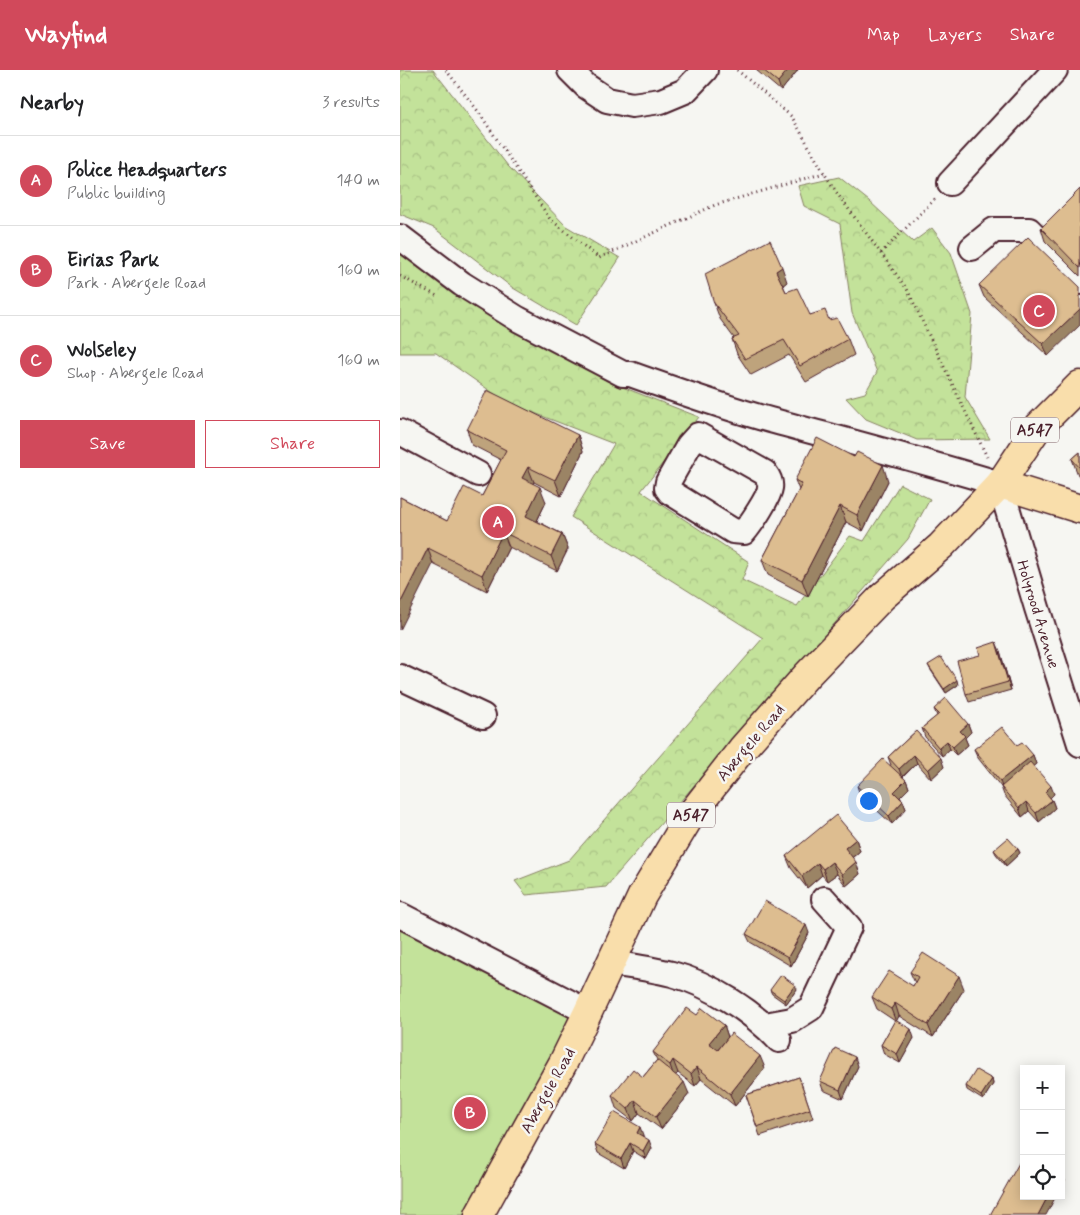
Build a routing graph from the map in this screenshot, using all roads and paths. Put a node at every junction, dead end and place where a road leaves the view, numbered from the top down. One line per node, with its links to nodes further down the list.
1 (446, 70): 6 (path)
2 (570, 70): 3 (street)
3 (704, 70)
4 (737, 70): 6 (path)
5 (1054, 70): 7 (street)
6 (824, 173): 10 (path)
7 (950, 183): 10 (path)
8 (400, 237): 13 (street)
9 (972, 248): 11 (street)
10 (881, 253): 17 (path)
11 (1080, 282)
12 (1080, 385): 17 (main road, Abergele Road / A547)
13 (711, 402): 15 (street); 17 (street)
14 (400, 432): 16 (street)
15 (697, 436)
16 (478, 474)
17 (1000, 484): 18 (main road); 21 (street, Holyrood Avenue); 24 (main road, Abergele Road / A547)
18 (1080, 509)
19 (400, 677): 20 (street)
20 (483, 716)
21 (1080, 744)
22 (824, 899): 24 (street)
23 (400, 915): 25 (street)
24 (611, 963): 25 (main road, Abergele Road / A547)
25 (588, 1012): 26 (main road, Abergele Road / A547)
26 (479, 1215)

